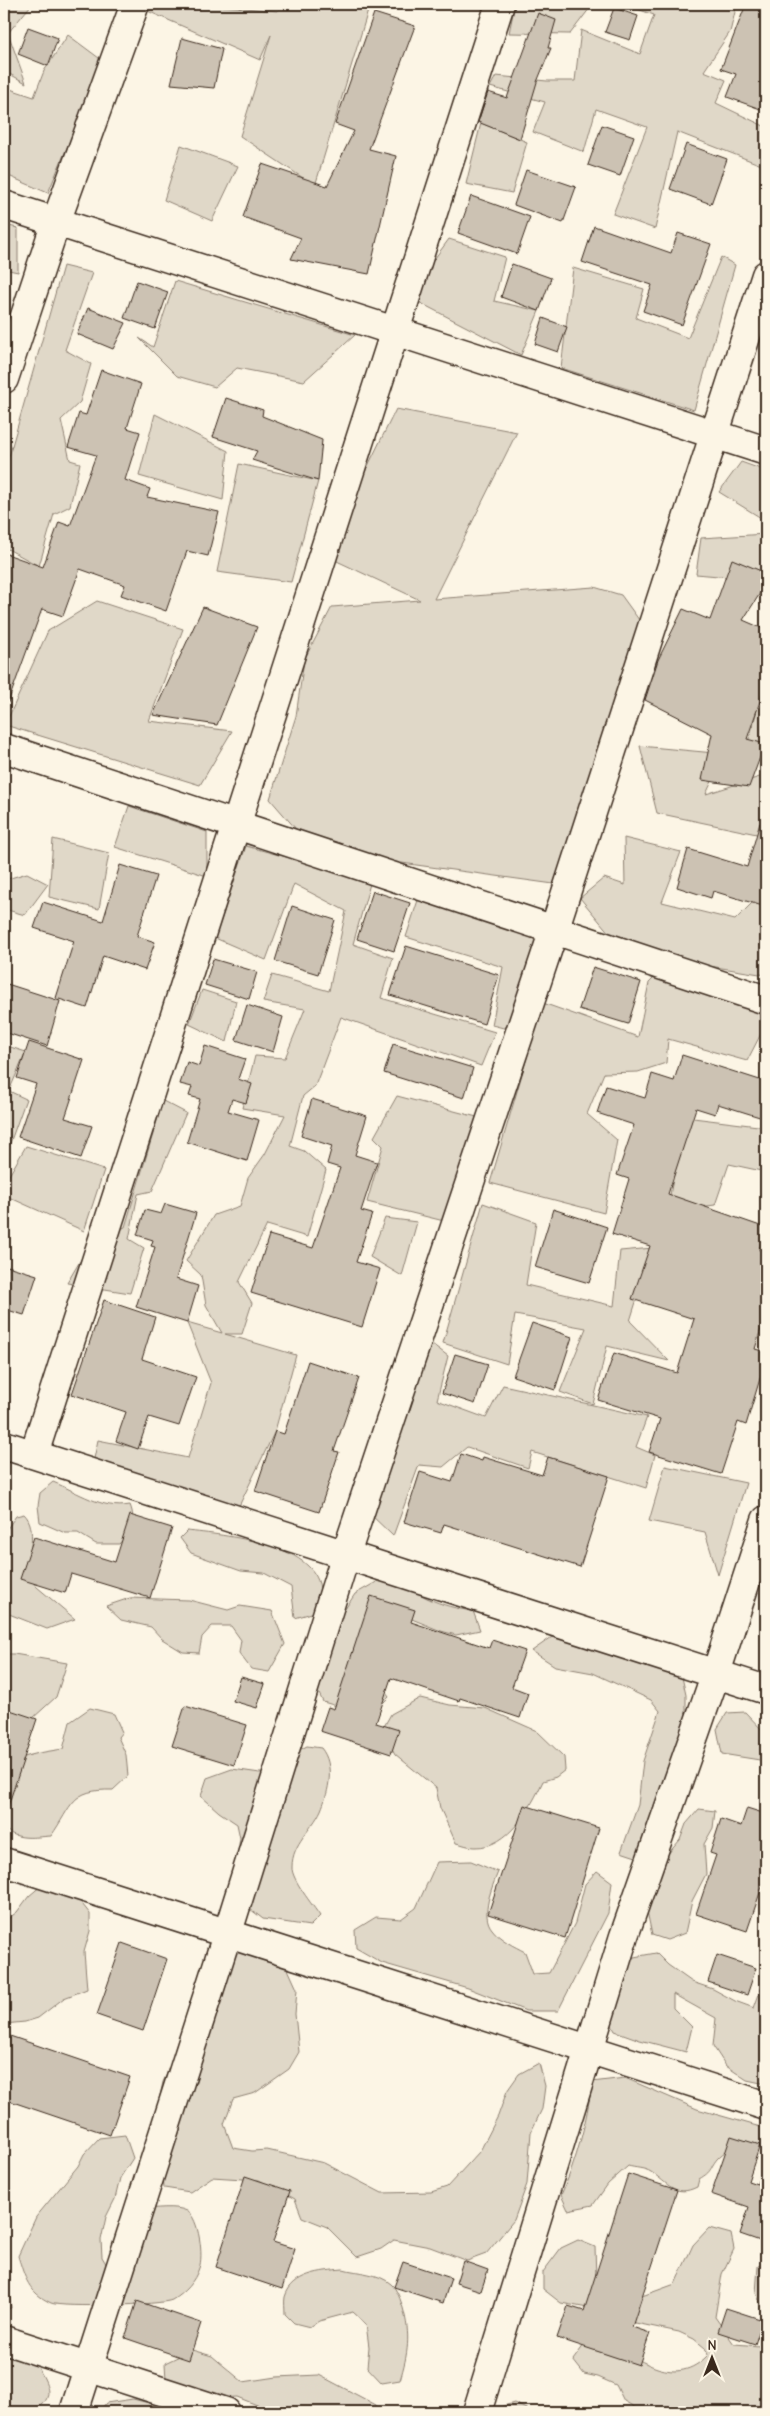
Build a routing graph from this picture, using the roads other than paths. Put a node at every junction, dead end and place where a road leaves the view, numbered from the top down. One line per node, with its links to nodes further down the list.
1 (135, 4): 4 (street)
2 (500, 4): 6 (street)
3 (4, 205): 4 (street)
4 (56, 222): 6 (street); 7 (street)
5 (766, 275): 8 (street)
6 (396, 331): 8 (street); 11 (street)
7 (4, 379)
8 (715, 434): 9 (street); 12 (street)
9 (766, 451)
10 (4, 748): 11 (street)
11 (237, 825): 12 (street); 15 (street)
12 (554, 930): 13 (street); 17 (street)
13 (766, 1000)
14 (4, 1445): 15 (street)
15 (34, 1454): 17 (street)
16 (766, 1520): 18 (street)
17 (346, 1554): 18 (street); 21 (street)
18 (716, 1673): 19 (street); 22 (street)
19 (766, 1690)
20 (4, 1862): 21 (street)
21 (228, 1935): 22 (street); 25 (street)
22 (588, 2050): 23 (street); 28 (street)
23 (766, 2106)
24 (4, 2340): 25 (street)
25 (89, 2367): 26 (street); 27 (street)
26 (74, 2412)
27 (226, 2412)
28 (477, 2412)

